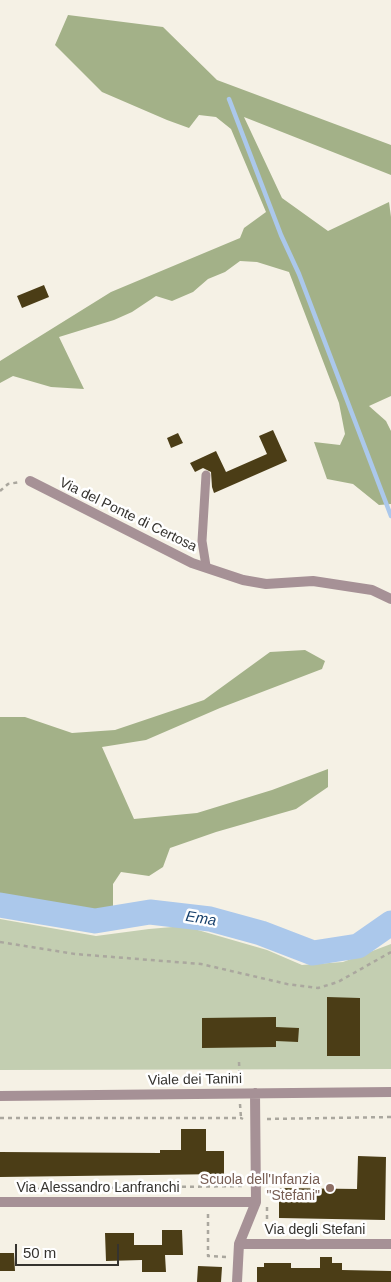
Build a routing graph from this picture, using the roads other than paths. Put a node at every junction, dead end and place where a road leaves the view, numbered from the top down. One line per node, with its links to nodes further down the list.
1 (206, 475): 3 (lane)
2 (30, 481): 3 (street, Via del Ponte di Certosa)
3 (206, 566): 4 (street, Via del Ponte di Certosa)
4 (391, 599)
5 (391, 1092): 6 (street, Viale dei Tanini)
6 (255, 1093): 7 (street, Viale dei Tanini); 9 (street)
7 (0, 1096)
8 (0, 1202): 9 (street, Via Alessandro Lanfranchi)
9 (256, 1202): 10 (street)
10 (238, 1244): 11 (street, Via degli Stefani); 12 (street)
11 (391, 1244)
12 (237, 1282)

